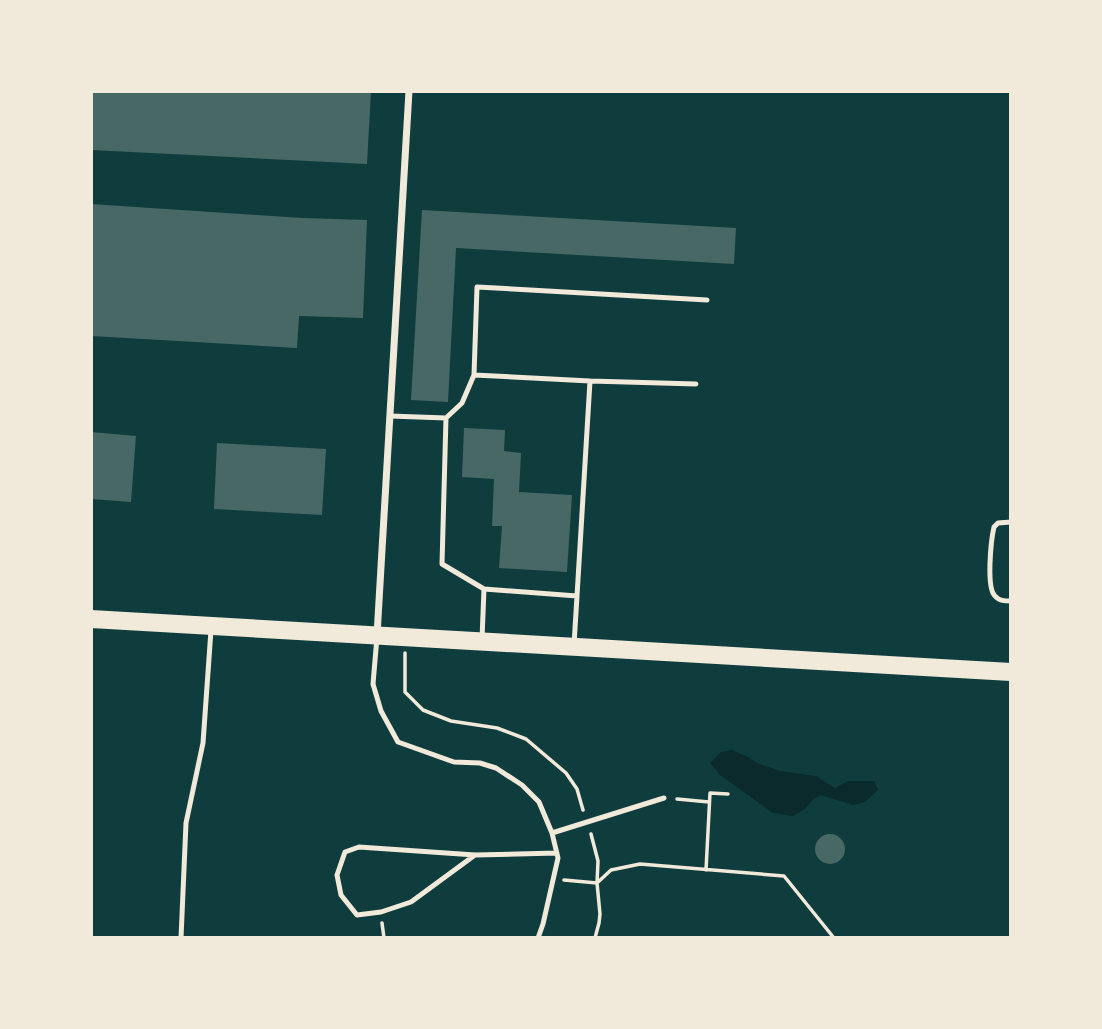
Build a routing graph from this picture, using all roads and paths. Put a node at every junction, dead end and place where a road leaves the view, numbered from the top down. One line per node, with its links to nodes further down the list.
1 (409, 91): 6 (street)
2 (707, 300): 3 (lane)
3 (474, 375): 4 (lane); 7 (lane)
4 (590, 381): 5 (lane); 10 (lane)
5 (695, 384)
6 (390, 416): 7 (lane); 14 (street)
7 (446, 418): 9 (lane)
8 (1011, 522): 11 (lane)
9 (484, 589): 10 (lane); 16 (lane)
10 (578, 596): 17 (lane)
11 (1011, 601)
12 (91, 619): 13 (main road)
13 (212, 627): 14 (main road); 29 (lane)
14 (377, 636): 15 (main road); 23 (lane)
15 (406, 637): 16 (main road); 22 (path)
16 (481, 641): 17 (main road)
17 (574, 647): 18 (main road)
18 (1011, 672)
19 (728, 794): 21 (path)
20 (664, 798): 21 (path); 22 (lane)
21 (709, 802): 26 (path)
22 (587, 822): 23 (lane); 28 (path)
23 (552, 833): 24 (lane)
24 (557, 853): 25 (lane); 27 (lane)
25 (475, 855): 25 (lane)
26 (706, 870): 28 (path); 32 (path)
27 (554, 879): 28 (path); 30 (lane)
28 (597, 883): 31 (path)
29 (181, 938)
30 (538, 938)
31 (595, 938)
32 (834, 938)

